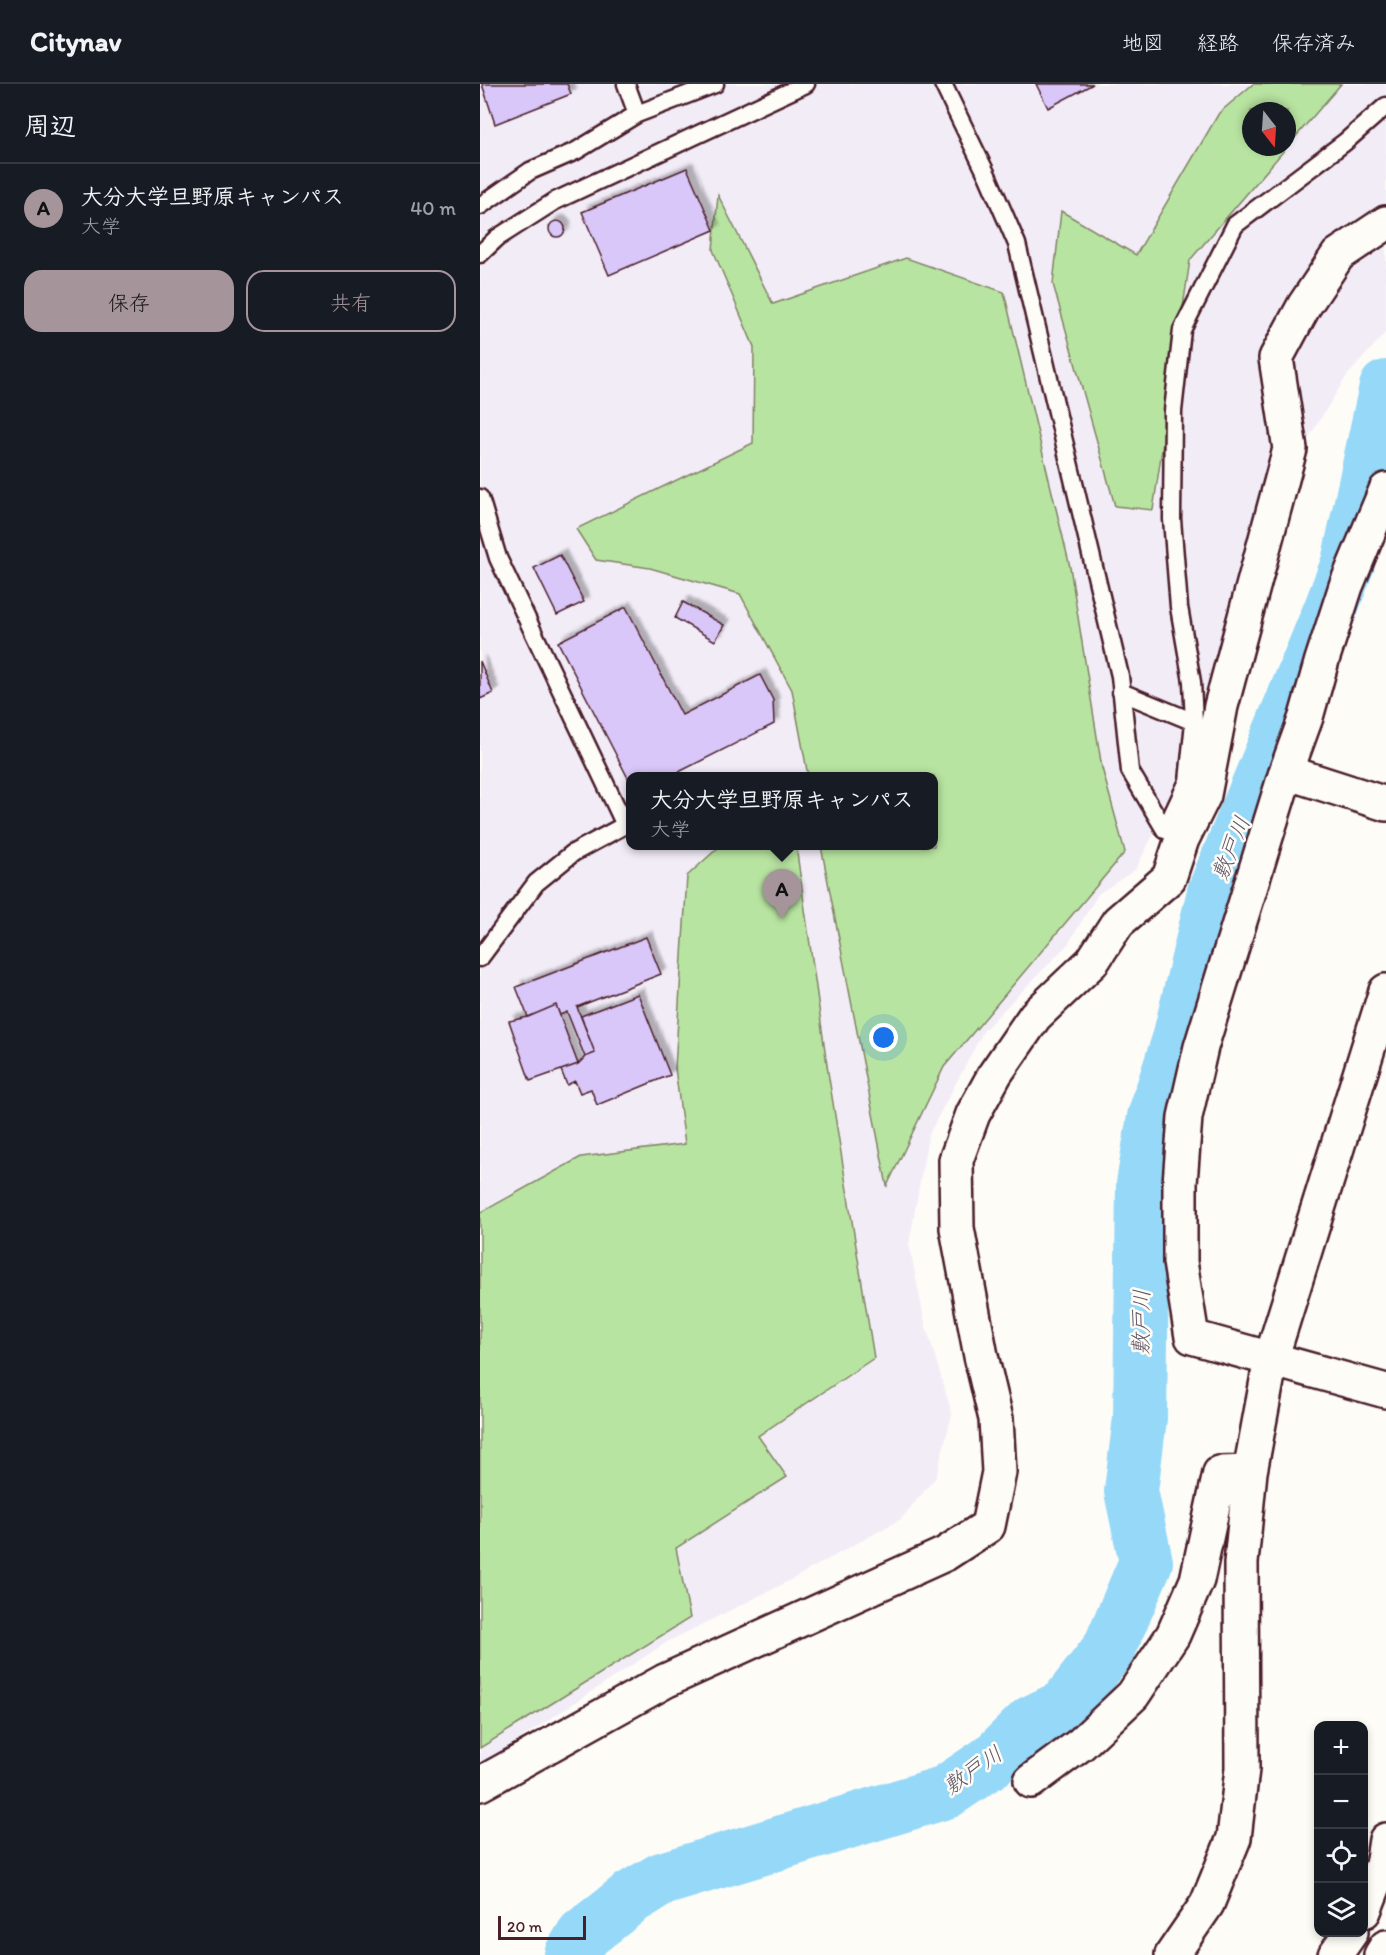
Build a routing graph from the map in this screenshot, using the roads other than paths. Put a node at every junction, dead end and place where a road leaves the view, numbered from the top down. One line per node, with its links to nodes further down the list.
1 (626, 84): 6 (lane)
2 (715, 84): 6 (lane)
3 (806, 84): 9 (lane)
4 (943, 84): 12 (lane)
5 (1386, 106): 13 (lane)
6 (637, 114): 7 (lane)
7 (480, 206)
8 (1386, 223): 22 (street)
9 (480, 254)
10 (1386, 490): 14 (street)
11 (480, 498): 16 (lane)
12 (1121, 692): 13 (lane); 13 (lane)
13 (1194, 722)
14 (1286, 772): 15 (street); 18 (street)
15 (1386, 804)
16 (480, 958)
17 (1386, 992): 18 (street)
18 (1271, 1359): 19 (street); 20 (street)
19 (1386, 1391)
20 (1250, 1472): 21 (street); 27 (street)
21 (1031, 1781)
22 (480, 1784)
23 (1386, 1840): 24 (street)
24 (1368, 1901)
25 (1348, 1937): 28 (street)
26 (1386, 1947): 29 (street)
27 (1172, 1955)
28 (1335, 1955)
29 (1381, 1955)

